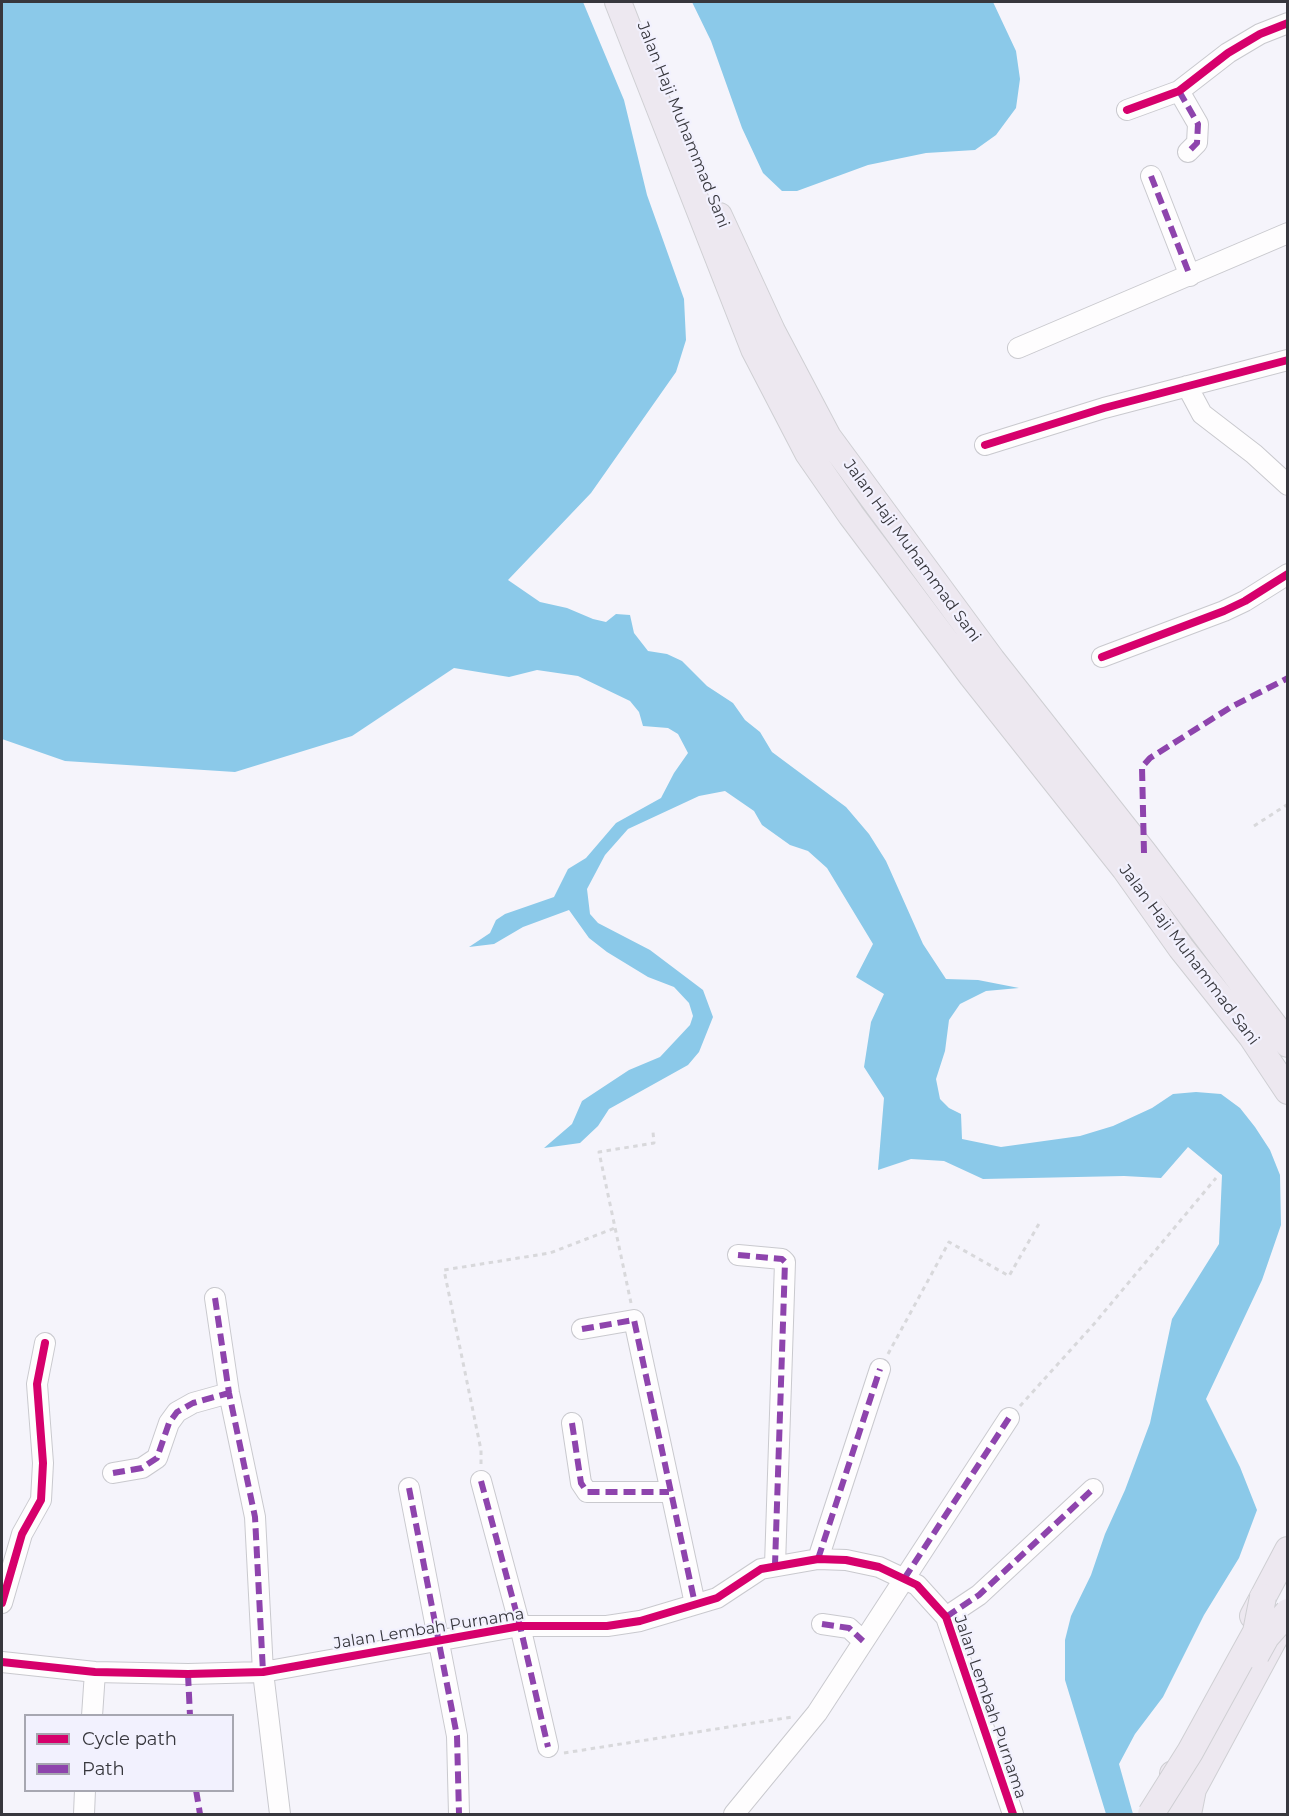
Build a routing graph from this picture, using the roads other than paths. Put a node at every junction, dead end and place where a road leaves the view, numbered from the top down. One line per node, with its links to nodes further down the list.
1 (618, 2): 8 (main road)
2 (633, 2): 8 (main road, Jalan Haji Muhammad Sani)
3 (1287, 23): 4 (street)
4 (1179, 91): 5 (street); 6 (street)
5 (1127, 110)
6 (1188, 152)
7 (1151, 176): 10 (street)
8 (711, 217): 18 (main road, Jalan Haji Muhammad Sani); 19 (main road, Jalan Haji Muhammad Sani)
9 (1287, 233): 10 (street)
10 (1190, 276): 11 (street)
11 (1018, 348)
12 (1287, 360): 13 (street)
13 (1187, 386): 14 (street); 15 (street)
14 (986, 445)
15 (1287, 485)
16 (1287, 574): 17 (street)
17 (1102, 657)
18 (1144, 852): 19 (main road); 20 (main road, Jalan Haji Muhammad Sani)
19 (1125, 869): 21 (main road, Jalan Haji Muhammad Sani)
20 (1287, 1044)
21 (1287, 1091)
22 (738, 1255): 37 (street)
23 (215, 1299): 27 (street)
24 (582, 1329): 34 (street)
25 (45, 1343): 40 (street)
26 (880, 1369): 36 (street)
27 (229, 1393): 30 (street); 50 (street)
28 (1009, 1418): 38 (street)
29 (572, 1423): 34 (street)
30 (113, 1473)
31 (481, 1481): 45 (street)
32 (409, 1488): 46 (street)
33 (1092, 1489): 43 (street)
34 (669, 1492): 41 (street)
35 (1287, 1550): 39 (main road)
36 (818, 1559): 37 (street, Jalan Lembah Purnama); 38 (street, Jalan Lembah Purnama)
37 (775, 1565): 41 (street, Jalan Lembah Purnama)
38 (904, 1579): 43 (street, Jalan Lembah Purnama); 47 (street)
39 (1263, 1597): 59 (main road, bridge); 61 (main road)
40 (2, 1603)
41 (695, 1604): 45 (street, Jalan Lembah Purnama)
42 (1287, 1612): 60 (main road, bridge); 62 (main road)
43 (946, 1617): 58 (street, Jalan Lembah Purnama)
44 (822, 1624): 47 (street)
45 (520, 1626): 46 (street, Jalan Lembah Purnama); 52 (street)
46 (440, 1639): 50 (street, Jalan Lembah Purnama); 56 (street)
47 (863, 1641): 57 (street)
48 (2, 1662): 49 (street, Jalan Lembah Purnama)
49 (95, 1672): 50 (street, Jalan Lembah Purnama); 51 (street)
50 (263, 1672): 55 (street)
51 (92, 1714)
52 (548, 1747)
53 (86, 1792): 54 (street)
54 (84, 1815)
55 (280, 1815)
56 (459, 1815)
57 (734, 1815)
58 (1013, 1815)
59 (1151, 1815)
60 (1164, 1815)
61 (1171, 1815)
62 (1188, 1815)

